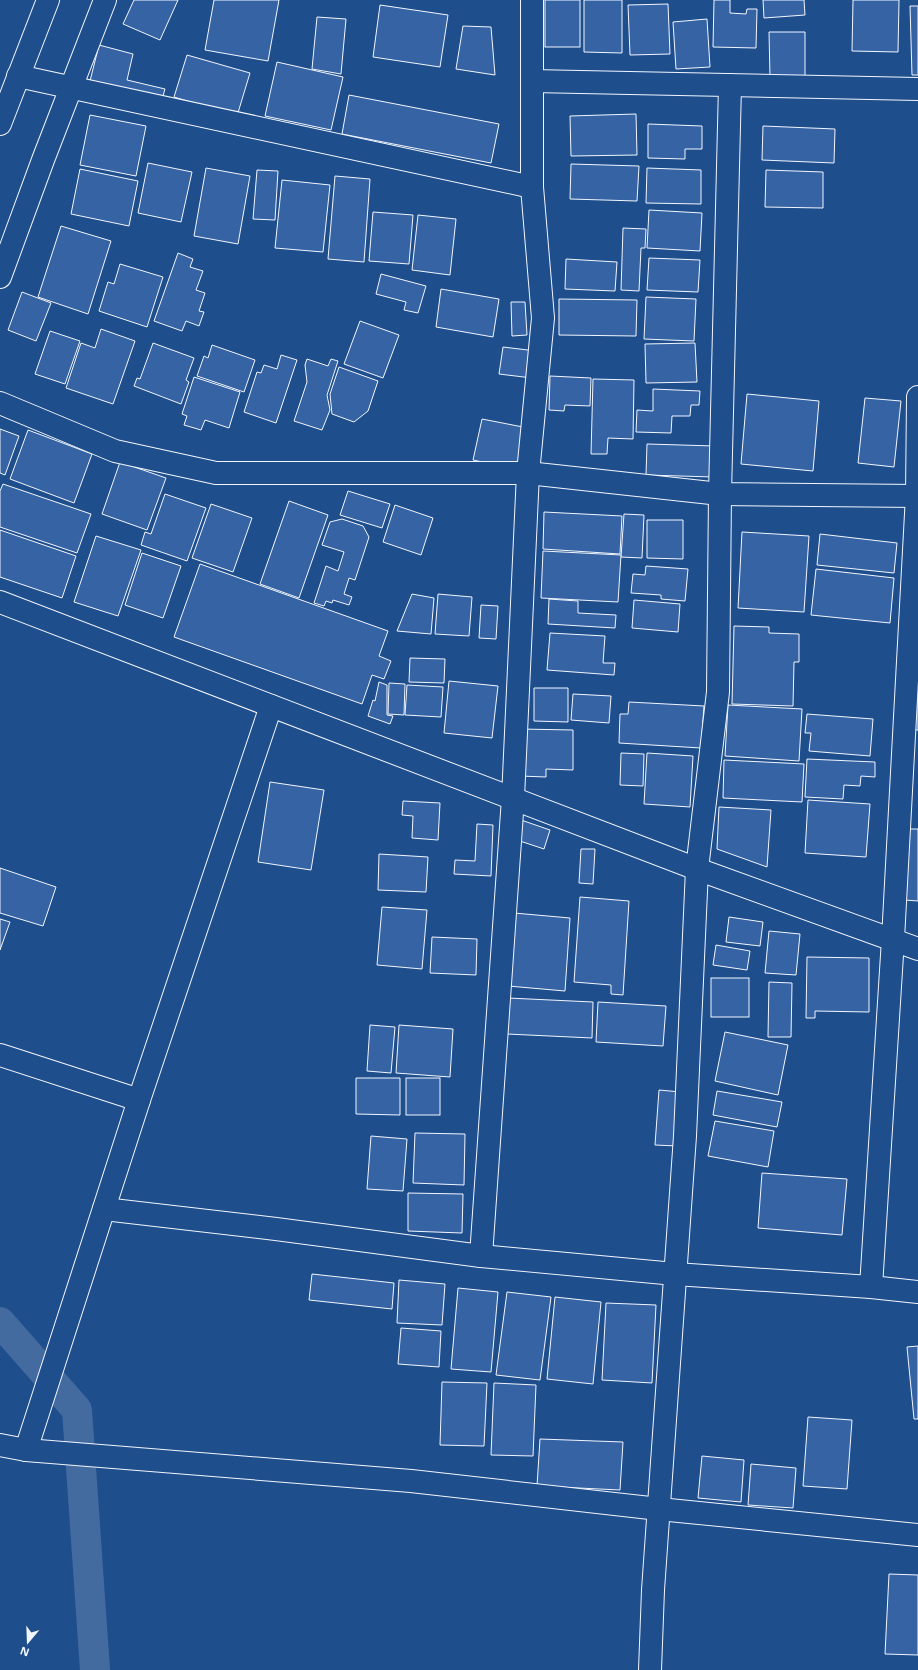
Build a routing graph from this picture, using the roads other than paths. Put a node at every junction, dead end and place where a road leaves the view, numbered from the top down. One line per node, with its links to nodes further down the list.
1 (48, 0): 4 (street)
2 (105, 0): 7 (street)
3 (532, 0): 5 (street)
4 (18, 76): 7 (street); 9 (street)
5 (532, 81): 6 (street); 10 (street)
6 (730, 85): 8 (street); 15 (street)
7 (71, 88): 10 (street); 11 (street)
8 (918, 89)
9 (0, 124)
10 (532, 187): 14 (street)
11 (0, 277)
12 (918, 397): 16 (street)
13 (0, 403): 14 (street)
14 (528, 473): 15 (street); 19 (street)
15 (720, 494): 16 (street); 20 (street)
16 (917, 496): 21 (street)
17 (0, 602): 18 (street)
18 (270, 706): 19 (street); 24 (street)
19 (514, 798): 20 (street); 26 (street)
20 (697, 868): 21 (street); 27 (street)
21 (893, 939): 22 (street); 28 (street)
22 (918, 949)
23 (0, 1055): 24 (street)
24 (139, 1100): 25 (street)
25 (104, 1209): 26 (street); 31 (street)
26 (481, 1256): 27 (street)
27 (675, 1274): 28 (street); 32 (street)
28 (870, 1287): 29 (street)
29 (918, 1292)
30 (0, 1445): 31 (street)
31 (26, 1450): 32 (street)
32 (659, 1510): 33 (street); 34 (street)
33 (918, 1535)
34 (650, 1670)

